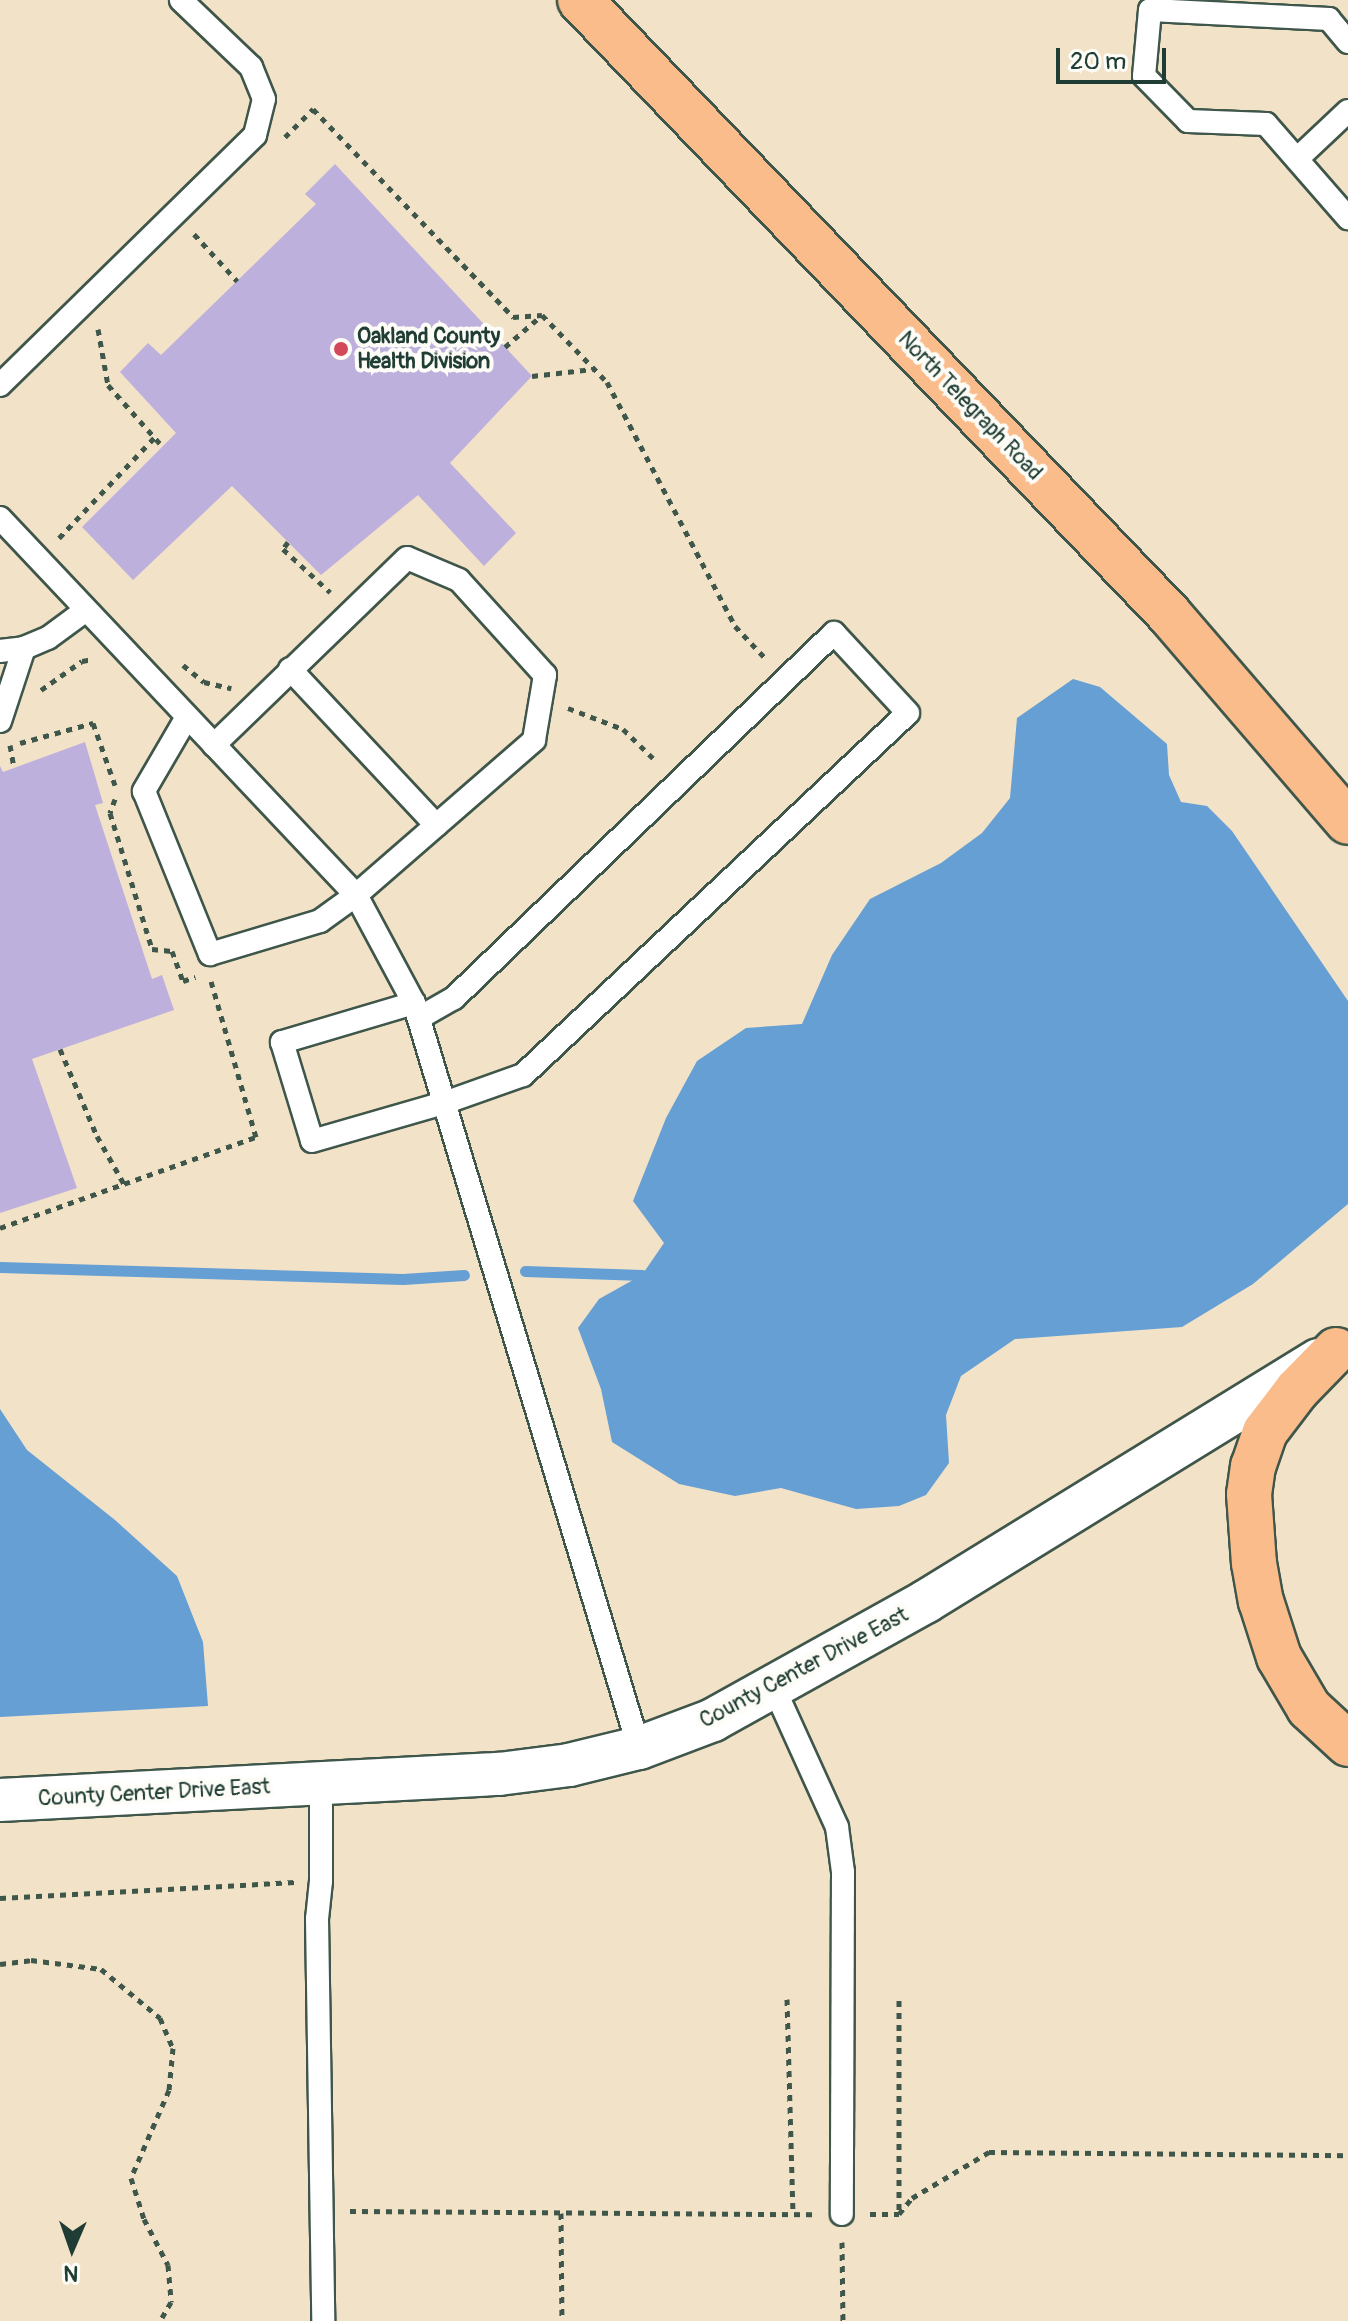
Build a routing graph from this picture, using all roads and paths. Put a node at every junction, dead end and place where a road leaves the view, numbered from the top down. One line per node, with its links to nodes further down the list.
1 (181, 0): 15 (lane)
2 (580, 0): 39 (main road, North Telegraph Road)
3 (1348, 42): 6 (lane)
4 (1348, 111): 6 (lane)
5 (280, 142): 10 (path)
6 (1297, 159): 7 (lane)
7 (1348, 218)
8 (180, 241): 9 (path)
9 (237, 281)
10 (542, 315): 12 (path); 13 (path)
11 (86, 334): 16 (path)
12 (505, 347)
13 (594, 369): 14 (path); 29 (path)
14 (532, 376)
15 (0, 385)
16 (155, 437): 17 (path); 20 (path)
17 (163, 447)
18 (0, 518): 22 (lane)
19 (288, 542): 21 (path)
20 (69, 549)
21 (325, 601)
22 (86, 610): 23 (lane); 24 (lane)
23 (117, 642): 30 (path); 32 (lane)
24 (24, 648): 25 (lane); 33 (lane)
25 (0, 651)
26 (174, 657): 28 (path)
27 (290, 669): 31 (lane); 36 (lane); 40 (lane)
28 (243, 679)
29 (785, 679): 38 (lane); 45 (lane)
30 (32, 697)
31 (541, 697): 38 (path); 40 (lane)
32 (187, 717): 36 (lane); 42 (lane)
33 (0, 721)
34 (27, 730): 35 (path)
35 (30, 741): 37 (path); 42 (path)
36 (214, 745): 41 (lane)
37 (14, 767)
38 (678, 782): 43 (lane)
39 (1348, 822)
40 (436, 825): 41 (lane)
41 (356, 895): 42 (lane); 43 (lane)
42 (210, 963): 46 (path)
43 (417, 1011): 45 (lane); 45 (lane)
44 (60, 1049): 46 (path)
45 (444, 1103): 51 (lane)
46 (124, 1184): 47 (path)
47 (0, 1228)
48 (1342, 1346): 49 (street, County Center Drive East); 50 (main road)
49 (774, 1688): 51 (street, County Center Drive East); 61 (lane)
50 (1348, 1744)
51 (639, 1748): 52 (street, County Center Drive East)
52 (321, 1785): 53 (street, County Center Drive East); 54 (lane)
53 (0, 1800)
54 (321, 1881): 55 (path); 64 (lane)
55 (0, 1898)
56 (0, 1964): 63 (path)
57 (787, 1999): 60 (path)
58 (899, 2000): 62 (path)
59 (561, 2213): 65 (path)
60 (793, 2214)
61 (842, 2214): 66 (path)
62 (899, 2214)
63 (160, 2321)
64 (323, 2321)
65 (562, 2321)
66 (843, 2321)

